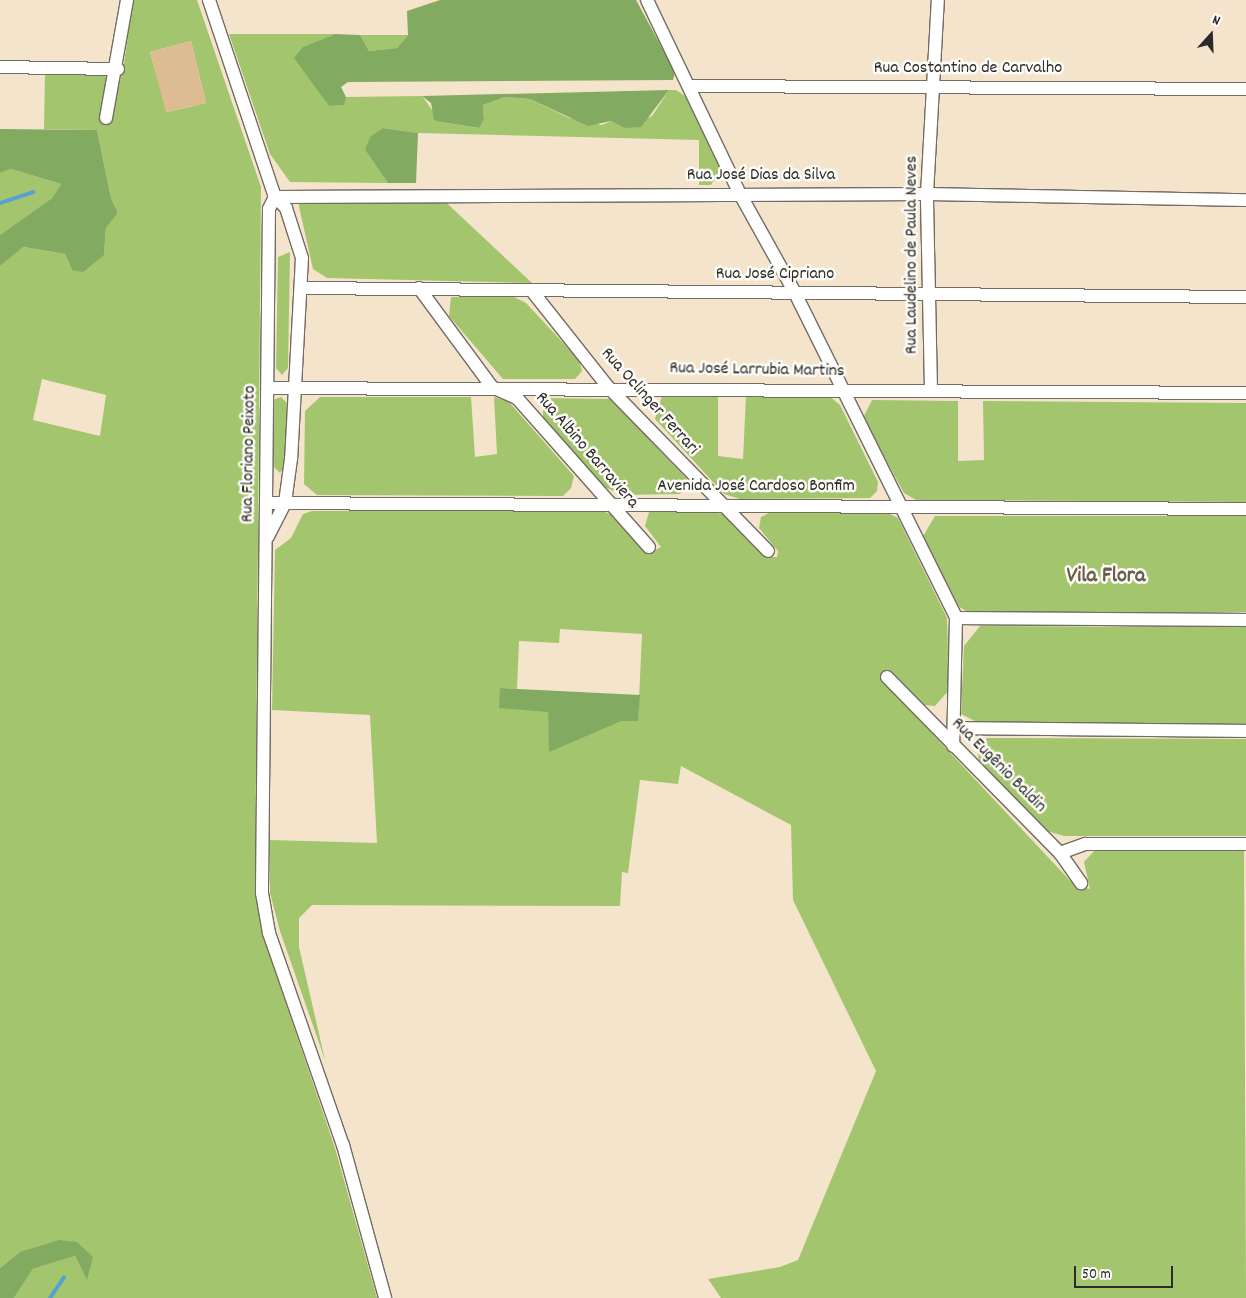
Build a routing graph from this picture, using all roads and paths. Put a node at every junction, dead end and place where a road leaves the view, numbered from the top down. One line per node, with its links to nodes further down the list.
1 (127, 0): 6 (street)
2 (209, 0): 13 (street, Rua Floriano Peixoto)
3 (647, 0): 7 (street)
4 (938, 0): 8 (street, Rua Laudelino de Paula Neves)
5 (0, 67): 6 (street)
6 (118, 69): 10 (street)
7 (690, 86): 8 (street, Rua Costantino de Carvalho); 11 (street)
8 (936, 86): 9 (street, Rua Costantino de Carvalho); 12 (street, Rua Laudelino de Paula Neves)
9 (1246, 89)
10 (106, 118)
11 (740, 194): 12 (street, Rua José Dias da Silva); 13 (street, Rua José Dias da Silva); 18 (street)
12 (927, 194): 14 (street, Rua José Dias da Silva); 19 (street, Rua Laudelino de Paula Neves)
13 (275, 197): 15 (street, Rua Floriano Peixoto); 23 (street, Rua Floriano Peixoto)
14 (1246, 200)
15 (303, 288): 16 (street, Rua José Cipriano); 24 (street, Rua Floriano Peixoto)
16 (419, 288): 17 (street, Rua José Cipriano); 21 (street, Rua Albino Barraviera)
17 (532, 291): 18 (street, Rua José Cipriano); 22 (street, Rua Oclinger Ferrari)
18 (796, 293): 19 (street, Rua José Cipriano); 25 (street)
19 (926, 293): 20 (street, Rua José Cipriano); 26 (street, Rua Laudelino de Paula Neves)
20 (1246, 297)
21 (492, 387): 22 (street, Rua José Larrubia Martins); 24 (street, Rua José Larrubia Martins); 30 (street, Rua Albino Barraviera)
22 (608, 387): 25 (street, Rua José Larrubia Martins); 31 (street, Rua Oclinger Ferrari)
23 (268, 388): 24 (street, Rua José Larrubia Martins); 28 (street, Rua Floriano Peixoto)
24 (293, 388): 29 (street, Rua Floriano Peixoto)
25 (840, 390): 26 (street, Rua José Larrubia Martins); 32 (street)
26 (931, 390): 27 (street, Rua José Larrubia Martins)
27 (1246, 393)
28 (267, 503): 29 (street, Avenida José Cardoso Bonfim); 34 (street, Rua Floriano Peixoto)
29 (285, 503): 30 (street, Avenida José Cardoso Bonfim); 34 (street, Rua Floriano Peixoto)
30 (606, 503): 31 (street, Avenida José Cardoso Bonfim); 35 (street, Rua Albino Barraviera)
31 (718, 505): 32 (street, Avenida José Cardoso Bonfim); 36 (street, Rua Oclinger Ferrari)
32 (900, 506): 33 (street, Avenida José Cardoso Bonfim); 37 (street)
33 (1246, 509)
34 (267, 539): 46 (street)
35 (649, 548)
36 (768, 551)
37 (956, 618): 38 (street); 40 (street)
38 (1246, 620)
39 (887, 677): 42 (street, Rua Eugênio Baldin)
40 (954, 728): 41 (street); 42 (street)
41 (1246, 731)
42 (952, 746): 44 (street, Rua Eugênio Baldin)
43 (1246, 844): 44 (street)
44 (1060, 853): 45 (street, Rua Eugênio Baldin)
45 (1082, 883)
46 (385, 1298)

